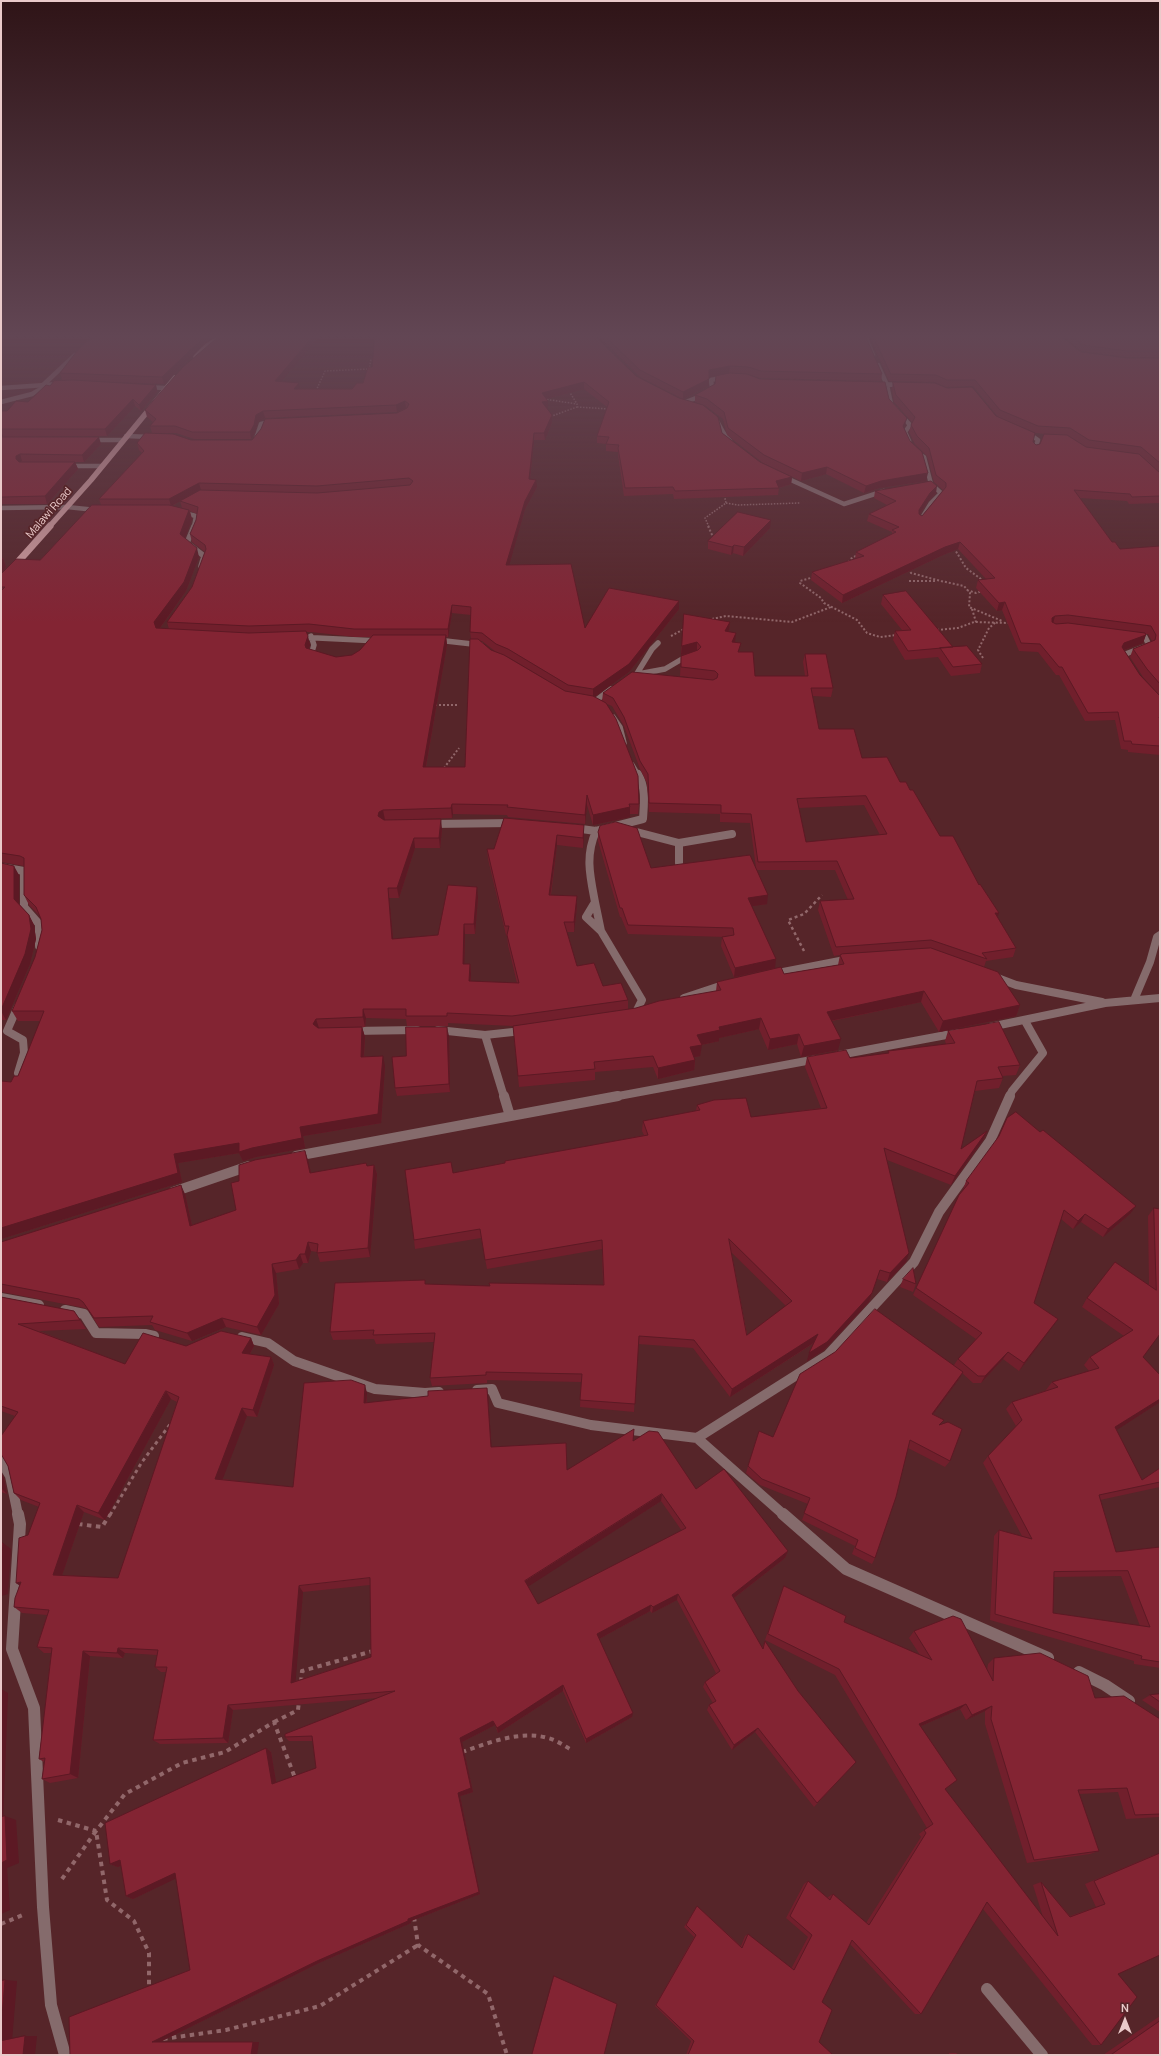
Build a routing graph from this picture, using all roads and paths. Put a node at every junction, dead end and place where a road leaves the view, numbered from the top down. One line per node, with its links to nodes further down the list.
1 (130, 431): 8 (main road, Malawi Road)
2 (260, 431): 11 (street)
3 (723, 431): 12 (street)
4 (906, 431): 17 (street)
5 (1022, 431): 7 (street)
6 (154, 437): 8 (street)
7 (1035, 437): 9 (street); 13 (street)
8 (124, 438): 10 (street); 15 (main road, Malawi Road)
9 (1046, 438)
10 (83, 440)
11 (253, 443)
12 (737, 446)
13 (1035, 449)
14 (62, 466): 15 (street)
15 (102, 466): 24 (main road, Malawi Road)
16 (774, 472): 21 (street)
17 (931, 484): 18 (street); 27 (street)
18 (925, 485)
19 (727, 488): 22 (path)
20 (887, 491): 21 (street)
21 (834, 500): 22 (path)
22 (726, 502): 28 (path)
23 (180, 505): 33 (street)
24 (67, 507): 25 (street); 26 (street); 35 (main road, Malawi Road)
25 (1, 508)
26 (100, 510)
27 (920, 520)
28 (713, 537)
29 (951, 544): 38 (path)
30 (860, 553): 31 (path)
31 (850, 565)
32 (904, 565): 37 (path)
33 (200, 572)
34 (815, 577): 39 (path)
35 (1, 581)
36 (909, 581): 37 (path)
37 (941, 581): 38 (path)
38 (967, 590): 40 (path)
39 (832, 606): 41 (path); 49 (path)
40 (972, 609): 43 (path); 44 (path)
41 (712, 620)
42 (996, 621): 43 (path); 44 (path); 59 (path)
43 (976, 622): 47 (path)
44 (1007, 622): 45 (path)
45 (1012, 623)
46 (689, 627): 55 (path)
47 (931, 631)
48 (1128, 633): 61 (street)
49 (902, 634)
50 (311, 636): 51 (street); 53 (street); 60 (street)
51 (290, 637)
52 (428, 640): 57 (street)
53 (372, 641): 54 (street); 56 (street)
54 (386, 641)
55 (658, 643): 62 (street)
56 (369, 649)
57 (488, 652)
58 (696, 655): 62 (street)
59 (983, 658)
60 (324, 660)
61 (1130, 665)
62 (633, 676): 63 (street)
63 (654, 678)
64 (617, 685): 65 (street)
65 (587, 701)
66 (457, 704): 67 (path)
67 (428, 705)
68 (609, 709): 69 (street)
69 (626, 747)
70 (459, 748): 72 (path)
71 (630, 760): 75 (street)
72 (443, 770)
73 (523, 823): 74 (street)
74 (420, 824)
75 (615, 826): 77 (street); 79 (street)
76 (567, 828): 77 (street)
77 (596, 831): 83 (street)
78 (732, 834): 79 (street)
79 (679, 843): 80 (street)
80 (679, 863)
81 (1, 867): 86 (street)
82 (822, 896): 88 (path)
83 (595, 902): 84 (street); 84 (street)
84 (601, 931): 97 (street)
85 (1160, 935): 95 (street)
86 (38, 953)
87 (861, 958): 88 (street)
88 (811, 966): 90 (street)
89 (987, 975): 96 (street)
90 (765, 976)
91 (734, 982): 94 (street)
92 (22, 997): 104 (street)
93 (1160, 998): 95 (street)
94 (677, 1000)
95 (1134, 1000): 96 (street)
96 (1105, 1003): 98 (street)
97 (649, 1010)
98 (1025, 1021): 99 (street); 115 (street)
99 (978, 1029)
100 (527, 1030): 103 (street)
101 (343, 1032): 103 (street)
102 (962, 1032): 105 (street)
103 (485, 1035): 105 (street)
104 (18, 1073)
105 (510, 1116): 106 (street)
106 (288, 1157)
107 (257, 1163): 108 (street)
108 (163, 1195)
109 (1, 1298): 111 (street)
110 (233, 1335): 113 (street)
111 (165, 1340)
112 (470, 1390): 115 (street)
113 (448, 1392)
114 (175, 1419): 117 (path)
115 (697, 1438): 119 (street)
116 (1, 1462): 128 (street)
117 (70, 1524)
118 (374, 1658): 121 (path)
119 (1057, 1662)
120 (1070, 1669): 123 (street)
121 (300, 1686)
122 (300, 1694): 124 (path)
123 (1142, 1709)
124 (274, 1722): 127 (path); 129 (path)
125 (570, 1749): 126 (path)
126 (454, 1755)
127 (298, 1786)
128 (39, 1815): 129 (path); 130 (street)
129 (96, 1831): 130 (path); 133 (path)
130 (43, 1907): 136 (street)
131 (414, 1910): 132 (path)
132 (418, 1945): 135 (path); 137 (path)
133 (150, 1989)
134 (987, 1989): 138 (street)
135 (156, 2036)
136 (65, 2055)
137 (506, 2055)
138 (1042, 2055)

